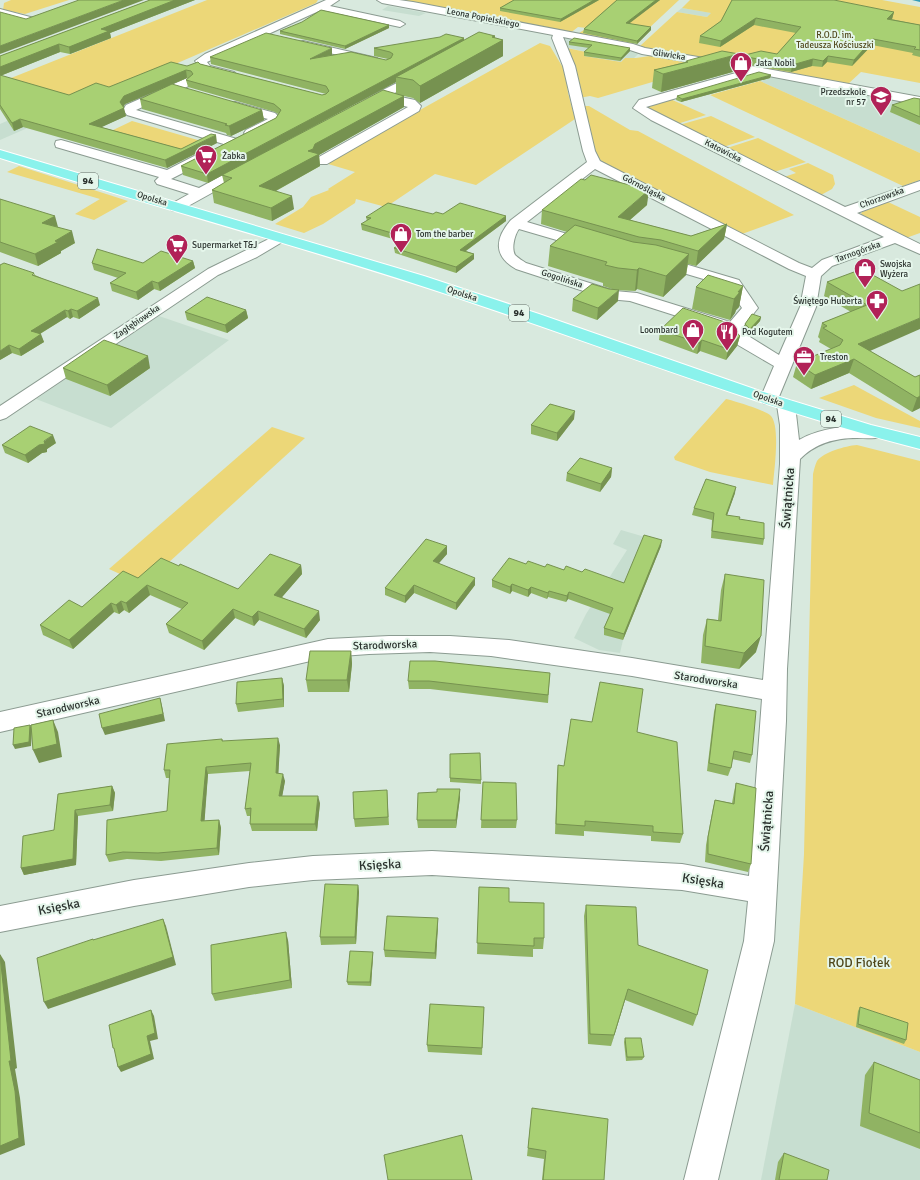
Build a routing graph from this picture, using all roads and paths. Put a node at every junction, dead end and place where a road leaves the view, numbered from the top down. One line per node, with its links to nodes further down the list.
1 (334, 0): 3 (street)
2 (382, 0): 7 (street, Leona Popielskiego)
3 (322, 7): 6 (street); 8 (street)
4 (0, 12): 5 (street)
5 (30, 20)
6 (400, 24)
7 (512, 24): 9 (street); 10 (street, Leona Popielskiego)
8 (261, 34): 11 (street); 15 (street)
9 (495, 34)
10 (559, 34): 16 (street, Gliwicka); 29 (street)
11 (276, 37)
12 (290, 41): 13 (street)
13 (386, 63)
14 (431, 69): 20 (street)
15 (213, 70): 17 (street); 18 (street)
16 (757, 70): 21 (street, Gliwicka); 34 (street, Katowicka)
17 (240, 77)
18 (173, 88): 19 (street); 24 (street)
19 (188, 93)
20 (381, 96): 23 (street); 28 (street)
21 (920, 101)
22 (226, 103): 24 (street)
23 (350, 112)
24 (232, 142): 30 (street)
25 (61, 144): 30 (street)
26 (0, 154): 33 (main road, Opolska / 94)
27 (260, 160): 32 (street)
28 (322, 161)
29 (594, 163): 35 (street, Gogolińska); 41 (street, Górnośląska)
30 (168, 175): 32 (street)
31 (920, 185): 34 (street, Chorzowska)
32 (200, 193): 33 (street)
33 (176, 207): 36 (main road, Opolska / 94)
34 (845, 212): 37 (street, Katowicka)
35 (516, 223): 38 (street); 42 (street, Gogolińska)
36 (279, 238): 44 (main road, Opolska / 94); 46 (street, Zagłębiowska)
37 (896, 238): 39 (street, Katowicka); 41 (street, Tarnogórska)
38 (606, 250)
39 (920, 250)
40 (642, 259): 42 (street)
41 (814, 274): 43 (street)
42 (733, 328): 43 (street, Gogolińska)
43 (784, 364): 44 (street)
44 (768, 399): 45 (main road, Opolska / 94)
45 (786, 405): 47 (main road, Opolska / 94); 49 (street, Świątnicka)
46 (0, 414)
47 (875, 433): 48 (main road, Opolska / 94); 49 (street, Świątnicka)
48 (920, 443)
49 (791, 456): 50 (street, Świątnicka)
50 (774, 692): 51 (street, Starodworska); 52 (street, Świątnicka)
51 (0, 722)
52 (763, 891): 53 (street, Księska); 54 (street, Świątnicka)
53 (0, 919)
54 (701, 1180)

